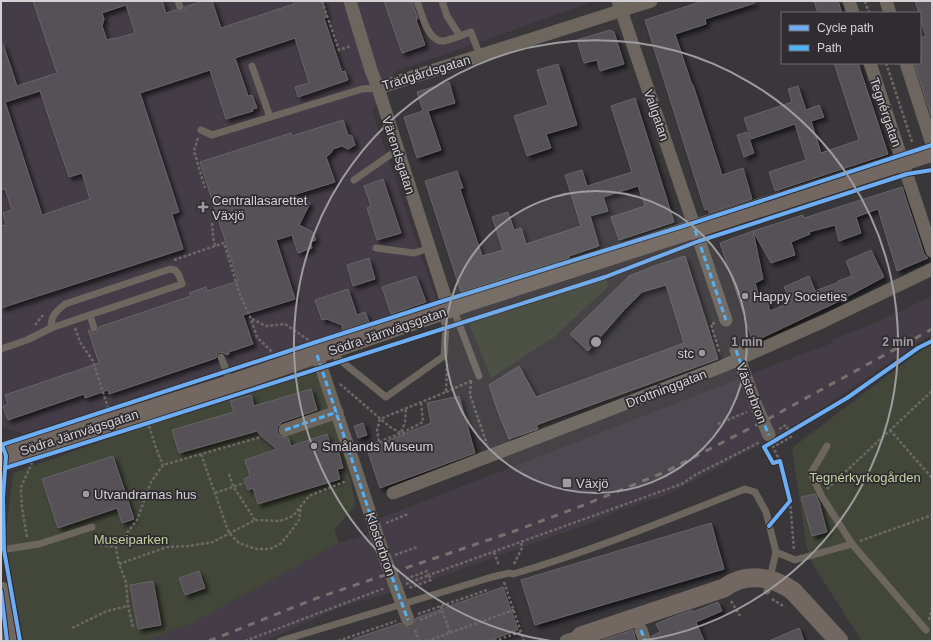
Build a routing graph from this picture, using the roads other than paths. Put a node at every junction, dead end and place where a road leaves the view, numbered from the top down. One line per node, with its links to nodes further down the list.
1 (350, 1): 15 (street, Värendsgatan)
2 (417, 1): 10 (lane)
3 (442, 1): 10 (lane)
4 (651, 1): 7 (street, Trädgårdsgatan)
5 (849, 1): 8 (street)
6 (886, 1): 9 (street)
7 (620, 6): 11 (street, Trädgårdsgatan); 22 (street, Vallgatan)
8 (853, 12)
9 (890, 12)
10 (460, 36): 11 (lane)
11 (480, 56): 15 (street, Trädgårdsgatan)
12 (870, 64): 20 (street, Tegnérgatan)
13 (906, 64): 18 (street)
14 (252, 66): 16 (lane)
15 (378, 88): 16 (lane, Trädgårdsgatan); 19 (street, Värendsgatan)
16 (270, 118): 17 (lane, Trädgårdsgatan)
17 (201, 130)
18 (932, 144)
19 (398, 150): 21 (lane); 24 (street, Värendsgatan)
20 (917, 157): 22 (street, Södra Järnvägsgatan); 25 (street)
21 (354, 180)
22 (697, 235): 27 (street, Södra Järnvägsgatan); 29 (street, Vallgatan)
23 (376, 248): 24 (lane)
24 (430, 248): 27 (street, Värendsgatan)
25 (932, 252)
26 (932, 269): 43 (street, Drottninggatan)
27 (447, 309): 34 (street, Södra Järnvägsgatan); 34 (lane); 36 (lane)
28 (90, 314): 30 (lane); 30 (lane); 31 (lane)
29 (726, 320)
30 (51, 328): 32 (lane)
31 (94, 328)
32 (1, 350)
33 (736, 350): 40 (street, Västerbron, bridge)
34 (323, 353): 37 (street, Södra Järnvägsgatan); 38 (street, Klosterbron)
35 (221, 357): 37 (lane)
36 (479, 376)
37 (231, 384): 42 (street, Södra Järnvägsgatan)
38 (337, 412): 39 (street); 50 (street, Klosterbron, bridge)
39 (285, 430)
40 (766, 441)
41 (827, 446): 45 (lane)
42 (1, 458)
43 (393, 493)
44 (92, 527): 46 (lane)
45 (852, 544): 47 (lane); 51 (lane)
46 (1, 550)
47 (776, 552): 48 (lane); 54 (lane)
48 (769, 590): 52 (street); 55 (street); 56 (street)
49 (1, 591): 53 (street)
50 (411, 618)
51 (926, 630)
52 (574, 638)
53 (8, 641)
54 (280, 641)
55 (823, 641)
56 (839, 641)

